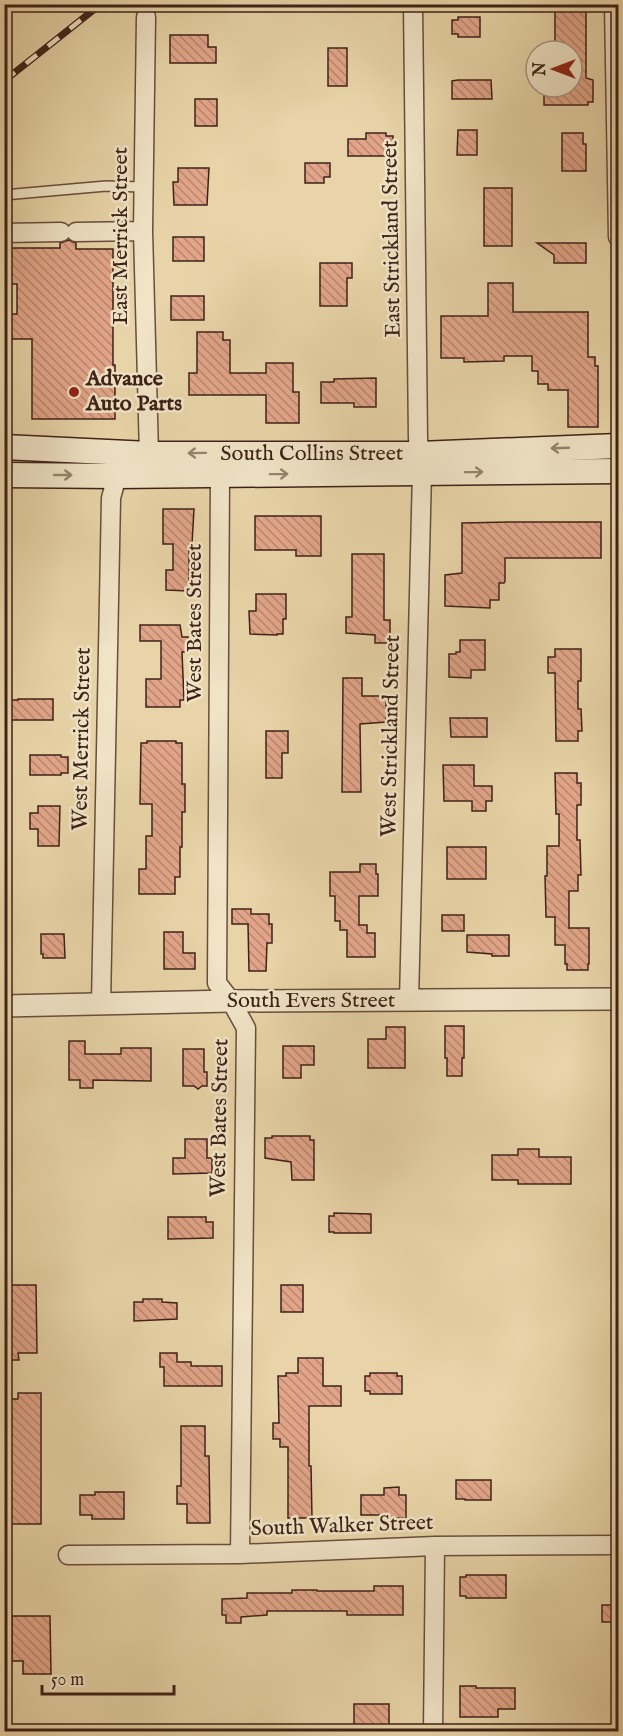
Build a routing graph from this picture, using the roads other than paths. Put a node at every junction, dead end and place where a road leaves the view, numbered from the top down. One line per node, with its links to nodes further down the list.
1 (413, 4): 14 (street, East Strickland Street)
2 (614, 4): 8 (street)
3 (146, 17): 4 (street, East Merrick Street)
4 (144, 187): 5 (lane); 6 (street, East Merrick Street)
5 (4, 195)
6 (143, 231): 7 (street); 13 (street, East Merrick Street)
7 (4, 233)
8 (618, 237)
9 (618, 446): 14 (main road, South Collins Street, one-way to 14)
10 (4, 447): 11 (main road, South Collins Street)
11 (36, 448): 12 (main road); 13 (main road, South Collins Street)
12 (4, 454)
13 (149, 454): 14 (main road, South Collins Street, one-way to 13)
14 (420, 463): 15 (main road, South Collins Street, one-way to 15); 17 (main road, South Collins Street, one-way to 14); 21 (street, West Strickland Street)
15 (618, 471)
16 (4, 475): 18 (main road, South Collins Street, one-way to 18)
17 (220, 475): 18 (main road, South Collins Street); 20 (street, West Bates Street)
18 (117, 476): 22 (street, West Merrick Street)
19 (618, 999): 21 (street, South Evers Street)
20 (231, 1001): 21 (street, South Evers Street); 22 (street, South Evers Street); 26 (street, West Bates Street)
21 (409, 1001)
22 (101, 1004): 23 (street, South Evers Street)
23 (4, 1006)
24 (618, 1545): 25 (street, South Walker Street)
25 (435, 1546): 26 (street, South Walker Street); 28 (street)
26 (240, 1554): 27 (street, South Walker Street)
27 (68, 1555)
28 (433, 1731)

